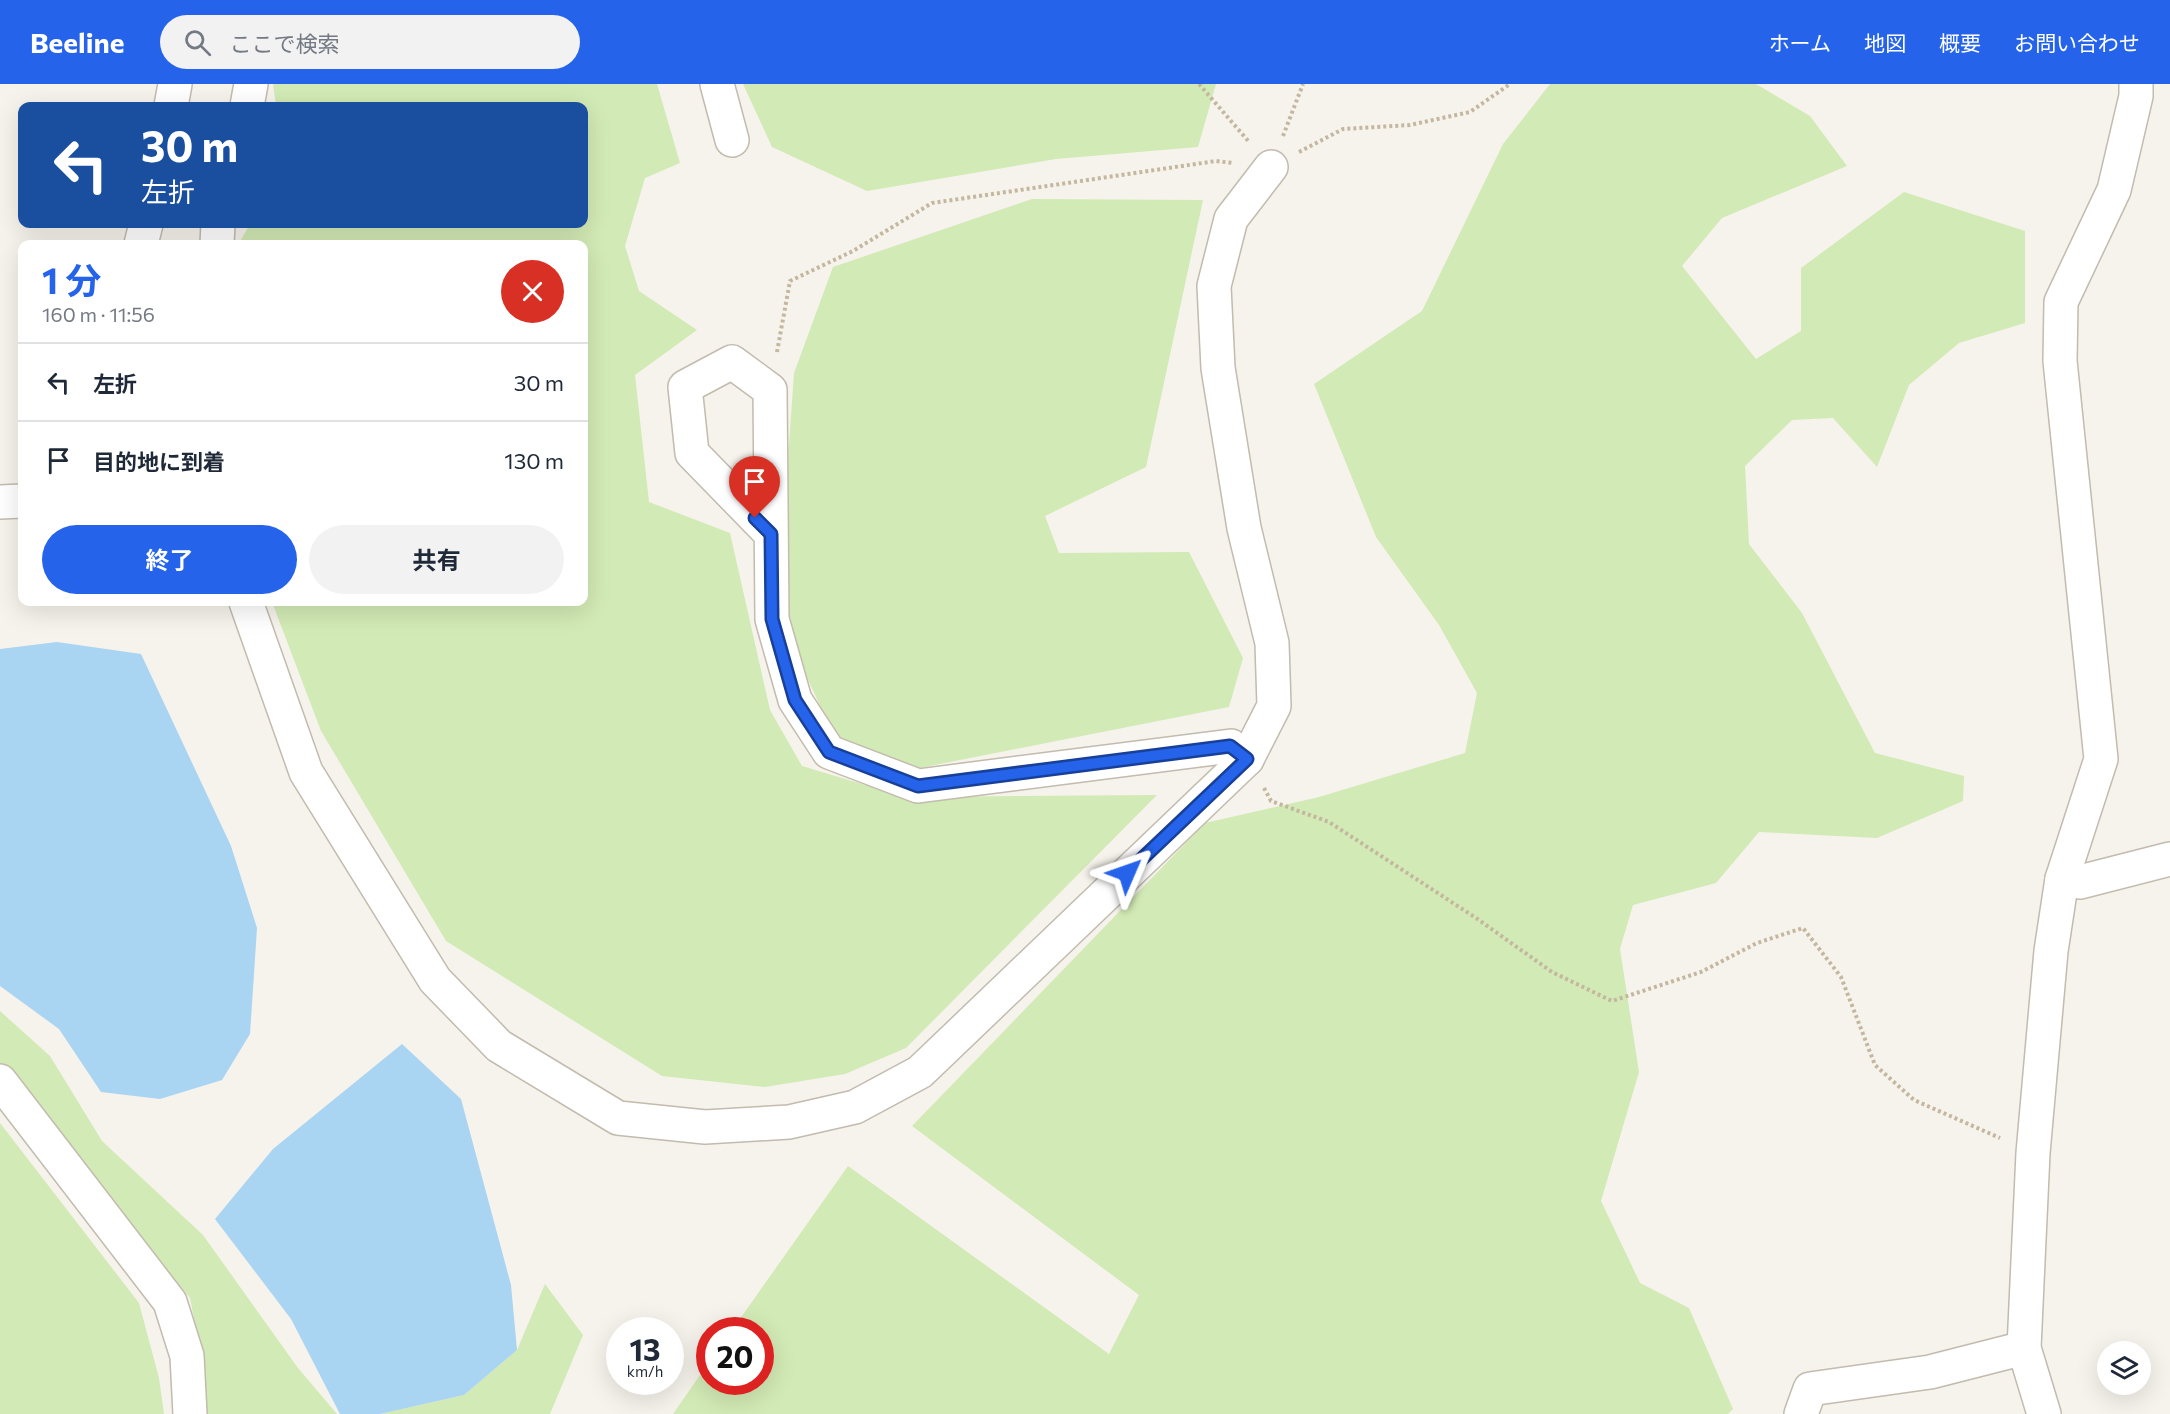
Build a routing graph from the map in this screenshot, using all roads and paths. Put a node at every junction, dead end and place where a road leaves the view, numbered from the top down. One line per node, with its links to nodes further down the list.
1 (175, 84): 8 (street)
2 (251, 84): 9 (street)
3 (717, 84): 10 (street)
4 (1199, 84): 11 (path)
5 (1303, 84): 11 (path)
6 (1510, 84): 11 (path)
7 (2136, 84): 19 (street)
8 (172, 102)
9 (248, 102)
10 (732, 140)
11 (1271, 167): 12 (path); 17 (street)
12 (770, 390): 15 (street); 15 (street)
13 (18, 501): 14 (street)
14 (0, 502)
15 (771, 534): 17 (street)
16 (247, 606): 17 (street)
17 (1247, 759): 21 (path)
18 (2170, 859): 19 (street)
19 (2062, 879): 21 (street)
20 (0, 1081): 23 (street)
21 (2033, 1153): 22 (street)
22 (2024, 1348): 24 (street); 25 (street)
23 (190, 1414)
24 (1801, 1414)
25 (2044, 1414)

